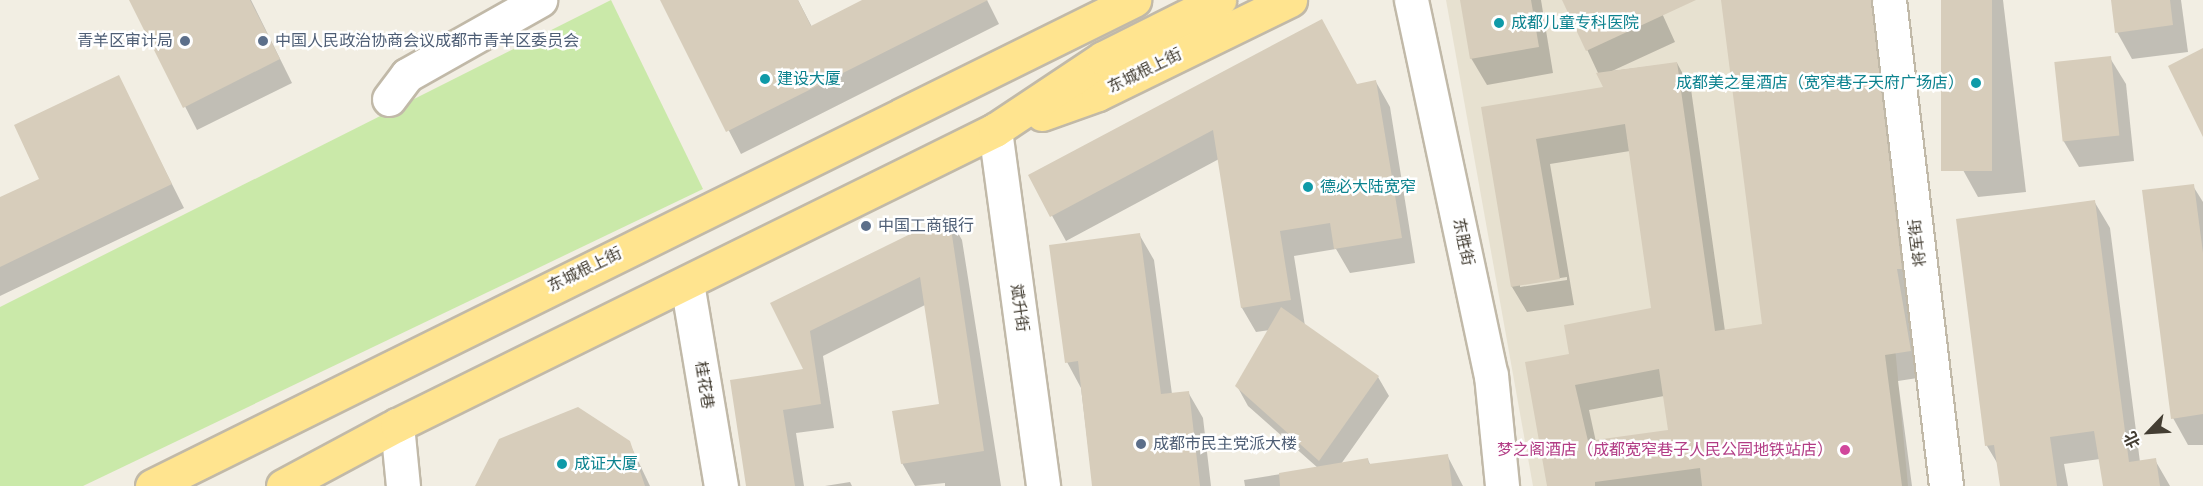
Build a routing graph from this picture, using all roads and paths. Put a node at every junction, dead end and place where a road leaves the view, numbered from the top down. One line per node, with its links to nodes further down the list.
1 (540, 0): 9 (street)
2 (1093, 0): 8 (main road, 东城根上街)
3 (1134, 0): 8 (main road, 东城根上街)
4 (1219, 0): 10 (main road, 东城根上街)
5 (1290, 0): 10 (main road, 东城根上街)
6 (1411, 0): 18 (street, 东胜街)
7 (1889, 0): 19 (street, 将军街)
8 (1018, 55): 13 (main road, 东城根上街)
9 (389, 99)
10 (995, 130): 11 (main road, 东城根上街); 17 (street, 斌升街)
11 (687, 283): 12 (main road, 东城根上街); 16 (street, 桂花巷)
12 (397, 425): 14 (main road, 东城根上街); 15 (street)
13 (152, 486)
14 (283, 486)
15 (403, 486)
16 (721, 486)
17 (1042, 486)
18 (1502, 486)
19 (1946, 486)

